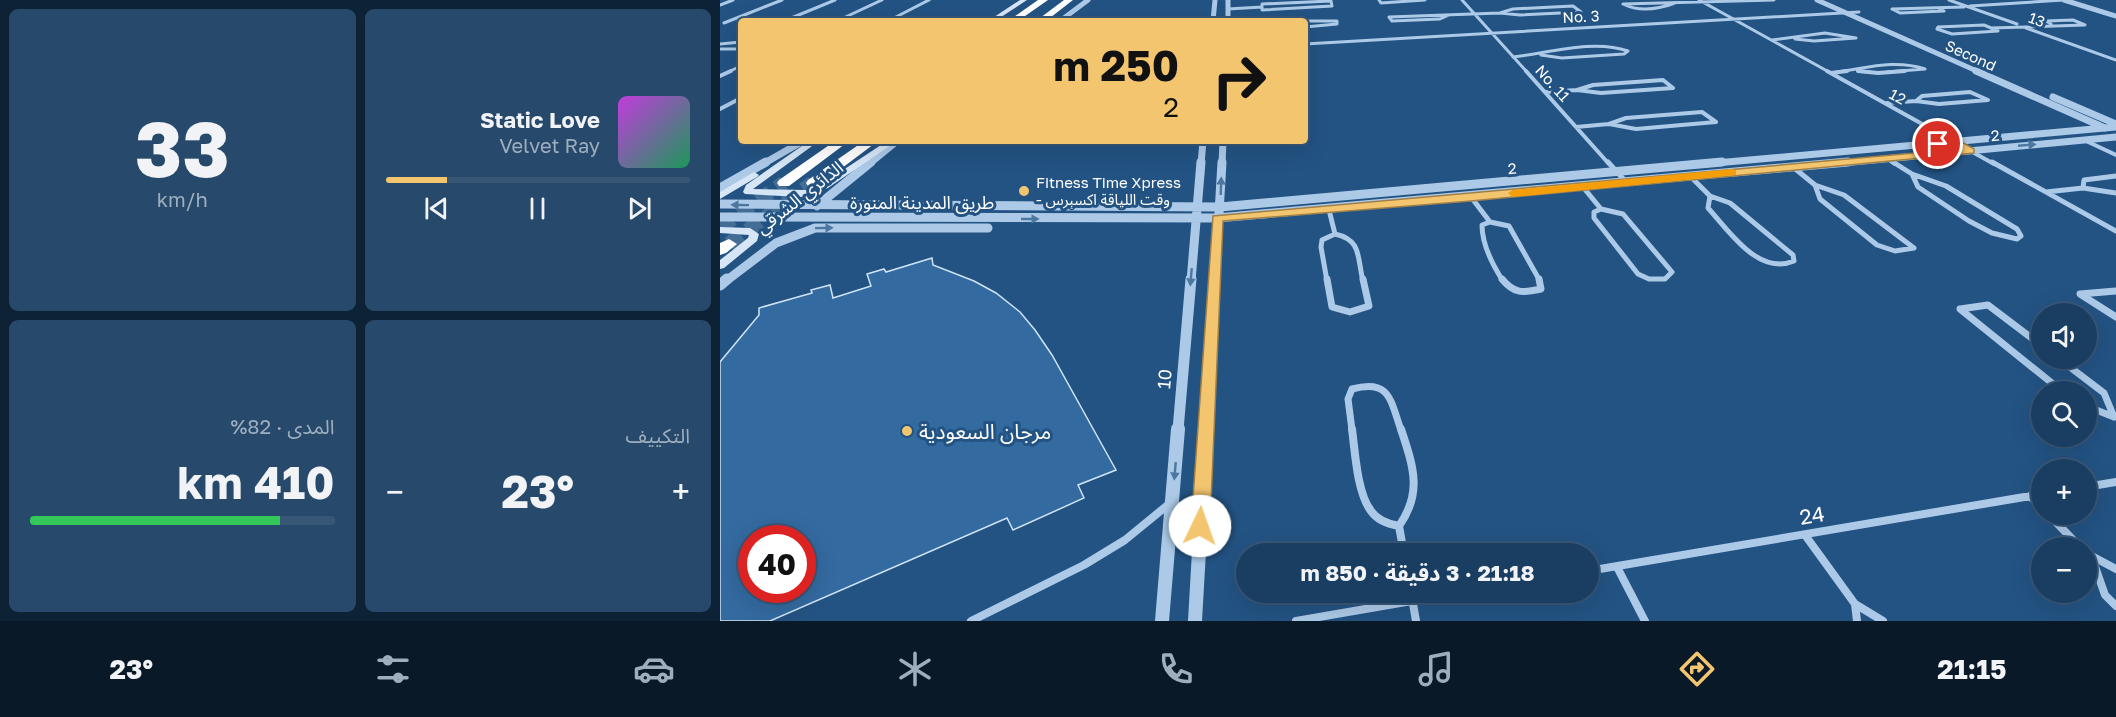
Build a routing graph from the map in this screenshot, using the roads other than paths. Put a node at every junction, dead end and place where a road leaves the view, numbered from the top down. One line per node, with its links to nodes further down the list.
1 (733, 0): 24 (street)
2 (782, 0): 46 (street)
3 (835, 0): 35 (street)
4 (882, 0): 36 (street)
5 (929, 0): 37 (street)
6 (1024, 0): 38 (main road)
7 (1044, 0): 39 (highway)
8 (1069, 0): 40 (highway)
9 (1088, 0): 41 (street)
10 (1215, 0): 42 (street)
11 (1228, 0): 28 (street)
12 (1379, 0): 13 (street)
13 (1425, 0)
14 (1462, 0): 32 (street, No. 11)
15 (1726, 0): 16 (street); 22 (street)
16 (1774, 0)
17 (1817, 0): 31 (street, Second)
18 (1831, 0): 29 (street, Second)
19 (1949, 0): 25 (street, 13)
20 (2064, 0): 25 (street); 33 (street)
21 (2077, 0): 33 (street)
22 (1701, 1): 23 (street); 44 (street, 12)
23 (1675, 3): 23 (street)
24 (720, 5)
25 (1967, 6): 27 (street); 50 (street, 13)
26 (1262, 7): 26 (street); 28 (street)
27 (1938, 8): 27 (street)
28 (1228, 9): 43 (street)
29 (1859, 12): 31 (street, No. 3); 80 (street, Second)
30 (1500, 13): 30 (street); 32 (street)
31 (1846, 13): 44 (street, No. 3); 82 (street, Second)
32 (1474, 14): 34 (street); 54 (street, No. 11)
33 (2116, 14)
34 (1449, 15): 34 (street)
35 (791, 18)
36 (843, 18)
37 (894, 18)
38 (995, 18)
39 (1017, 18)
40 (1044, 18)
41 (1064, 18)
42 (1213, 18)
43 (1228, 18)
44 (1734, 19): 54 (street, No. 3); 56 (street, 12)
45 (1308, 21): 51 (street)
46 (722, 23): 47 (street)
47 (732, 23): 48 (street); 52 (street)
48 (738, 23)
49 (2051, 24): 49 (street); 50 (street)
50 (2022, 26): 53 (street); 64 (street, 13)
51 (1308, 27)
52 (720, 28)
53 (1991, 28): 53 (street)
54 (1492, 33): 59 (street, No. 3); 65 (street, No. 11)
55 (1795, 39): 55 (street); 56 (street)
56 (1771, 40): 71 (street, 12)
57 (738, 42): 58 (street)
58 (720, 44)
59 (1308, 44)
60 (720, 49): 61 (street)
61 (738, 49)
62 (2116, 54): 64 (street)
63 (1541, 55): 63 (street); 65 (street)
64 (2100, 55): 66 (street, 13)
65 (1514, 57): 74 (street, No. 11)
66 (2116, 60)
67 (738, 67): 70 (street)
68 (1858, 70): 68 (street); 71 (street)
69 (720, 71): 70 (street)
70 (730, 71): 72 (street)
71 (1831, 73): 77 (street, 12)
72 (720, 76)
73 (1577, 90): 73 (street); 74 (street)
74 (1546, 93): 81 (street, No. 11)
75 (738, 100): 78 (street)
76 (1916, 101): 76 (street); 77 (street)
77 (1886, 103): 85 (street, 12)
78 (720, 109)
79 (1609, 124): 79 (street); 81 (street)
80 (2116, 126): 82 (street, 2)
81 (1576, 127): 99 (street, No. 11)
82 (2106, 128): 83 (street, Second); 85 (street, 2)
83 (2116, 135): 84 (street, 2)
84 (2084, 140): 95 (street, 2, one-way to 84); 96 (street)
85 (1958, 143): 95 (street, 12); 99 (street, 2)
86 (798, 144): 108 (street)
87 (803, 144): 112 (main road)
88 (811, 144): 91 (main road)
89 (839, 144): 104 (highway)
90 (868, 144): 105 (highway)
91 (890, 144)
92 (891, 144): 116 (street, الدائري الشرقي)
93 (1203, 144): 119 (street, 10)
94 (1223, 144): 120 (street, one-way to 94)
95 (1970, 151): 97 (street, 2); 110 (street, 12)
96 (2116, 155)
97 (1888, 159): 98 (street, 2); 100 (street)
98 (1792, 167): 101 (street, 2); 106 (street)
99 (1618, 172): 103 (street, No. 11); 120 (street, 2)
100 (1912, 174): 100 (street)
101 (1690, 176): 103 (street, 2); 113 (street)
102 (2116, 176): 109 (street)
103 (1626, 182): 107 (street, 2)
104 (784, 183)
105 (813, 183)
106 (1815, 185): 106 (street)
107 (1583, 187): 114 (street, 2); 117 (street)
108 (720, 188)
109 (2083, 188): 110 (street); 111 (street)
110 (2046, 192): 125 (street, 12)
111 (2116, 193)
112 (720, 196)
113 (1710, 196): 113 (street)
114 (1471, 197): 118 (street, 2); 123 (street)
115 (720, 204): 116 (street, طريق المدينة المنورة, one-way to 115)
116 (817, 206): 119 (street, طريق المدينة المنورة); 122 (street, الدائري الشرقي)
117 (1601, 209): 117 (street)
118 (1329, 210): 120 (street, 2); 126 (street)
119 (1196, 213): 120 (street, 2); 122 (street, طريق المدينة المنورة, one-way to 119); 143 (street, 10, one-way to 143)
120 (1219, 213): 160 (street)
121 (720, 217): 122 (street, طريق المدينة المنورة)
122 (802, 217): 129 (street, الدائري الشرقي)
123 (1490, 222): 123 (street)
124 (988, 228): 130 (street, one-way to 124)
125 (2116, 231)
126 (1335, 234): 126 (street)
127 (723, 241): 128 (main road)
128 (720, 266)
129 (720, 278)
130 (720, 285)
131 (2116, 291): 132 (street)
132 (2116, 317)
133 (2031, 338): 134 (street)
134 (2031, 366)
135 (2034, 369): 137 (street)
136 (2072, 369): 139 (street)
137 (2049, 381)
138 (2097, 410): 139 (street)
139 (2115, 418)
140 (2116, 482): 141 (street)
141 (2097, 485)
142 (2030, 496): 146 (street, 24)
143 (1172, 502): 158 (street); 159 (street, 10)
144 (2059, 525): 147 (street)
145 (1399, 526): 145 (street); 148 (street)
146 (1805, 535): 150 (street, 24); 156 (street)
147 (2070, 537)
148 (1402, 543)
149 (2097, 559): 152 (street)
150 (1617, 567): 151 (street, 24); 163 (street)
151 (1599, 569)
152 (2116, 569)
153 (2097, 575): 157 (street)
154 (1383, 603): 161 (street)
155 (1413, 603): 162 (street)
156 (1855, 604): 164 (street); 165 (street)
157 (2116, 606)
158 (971, 621)
159 (1162, 621)
160 (1195, 621)
161 (1296, 621)
162 (1416, 621)
163 (1645, 621)
164 (1857, 621)
165 (1883, 621)

